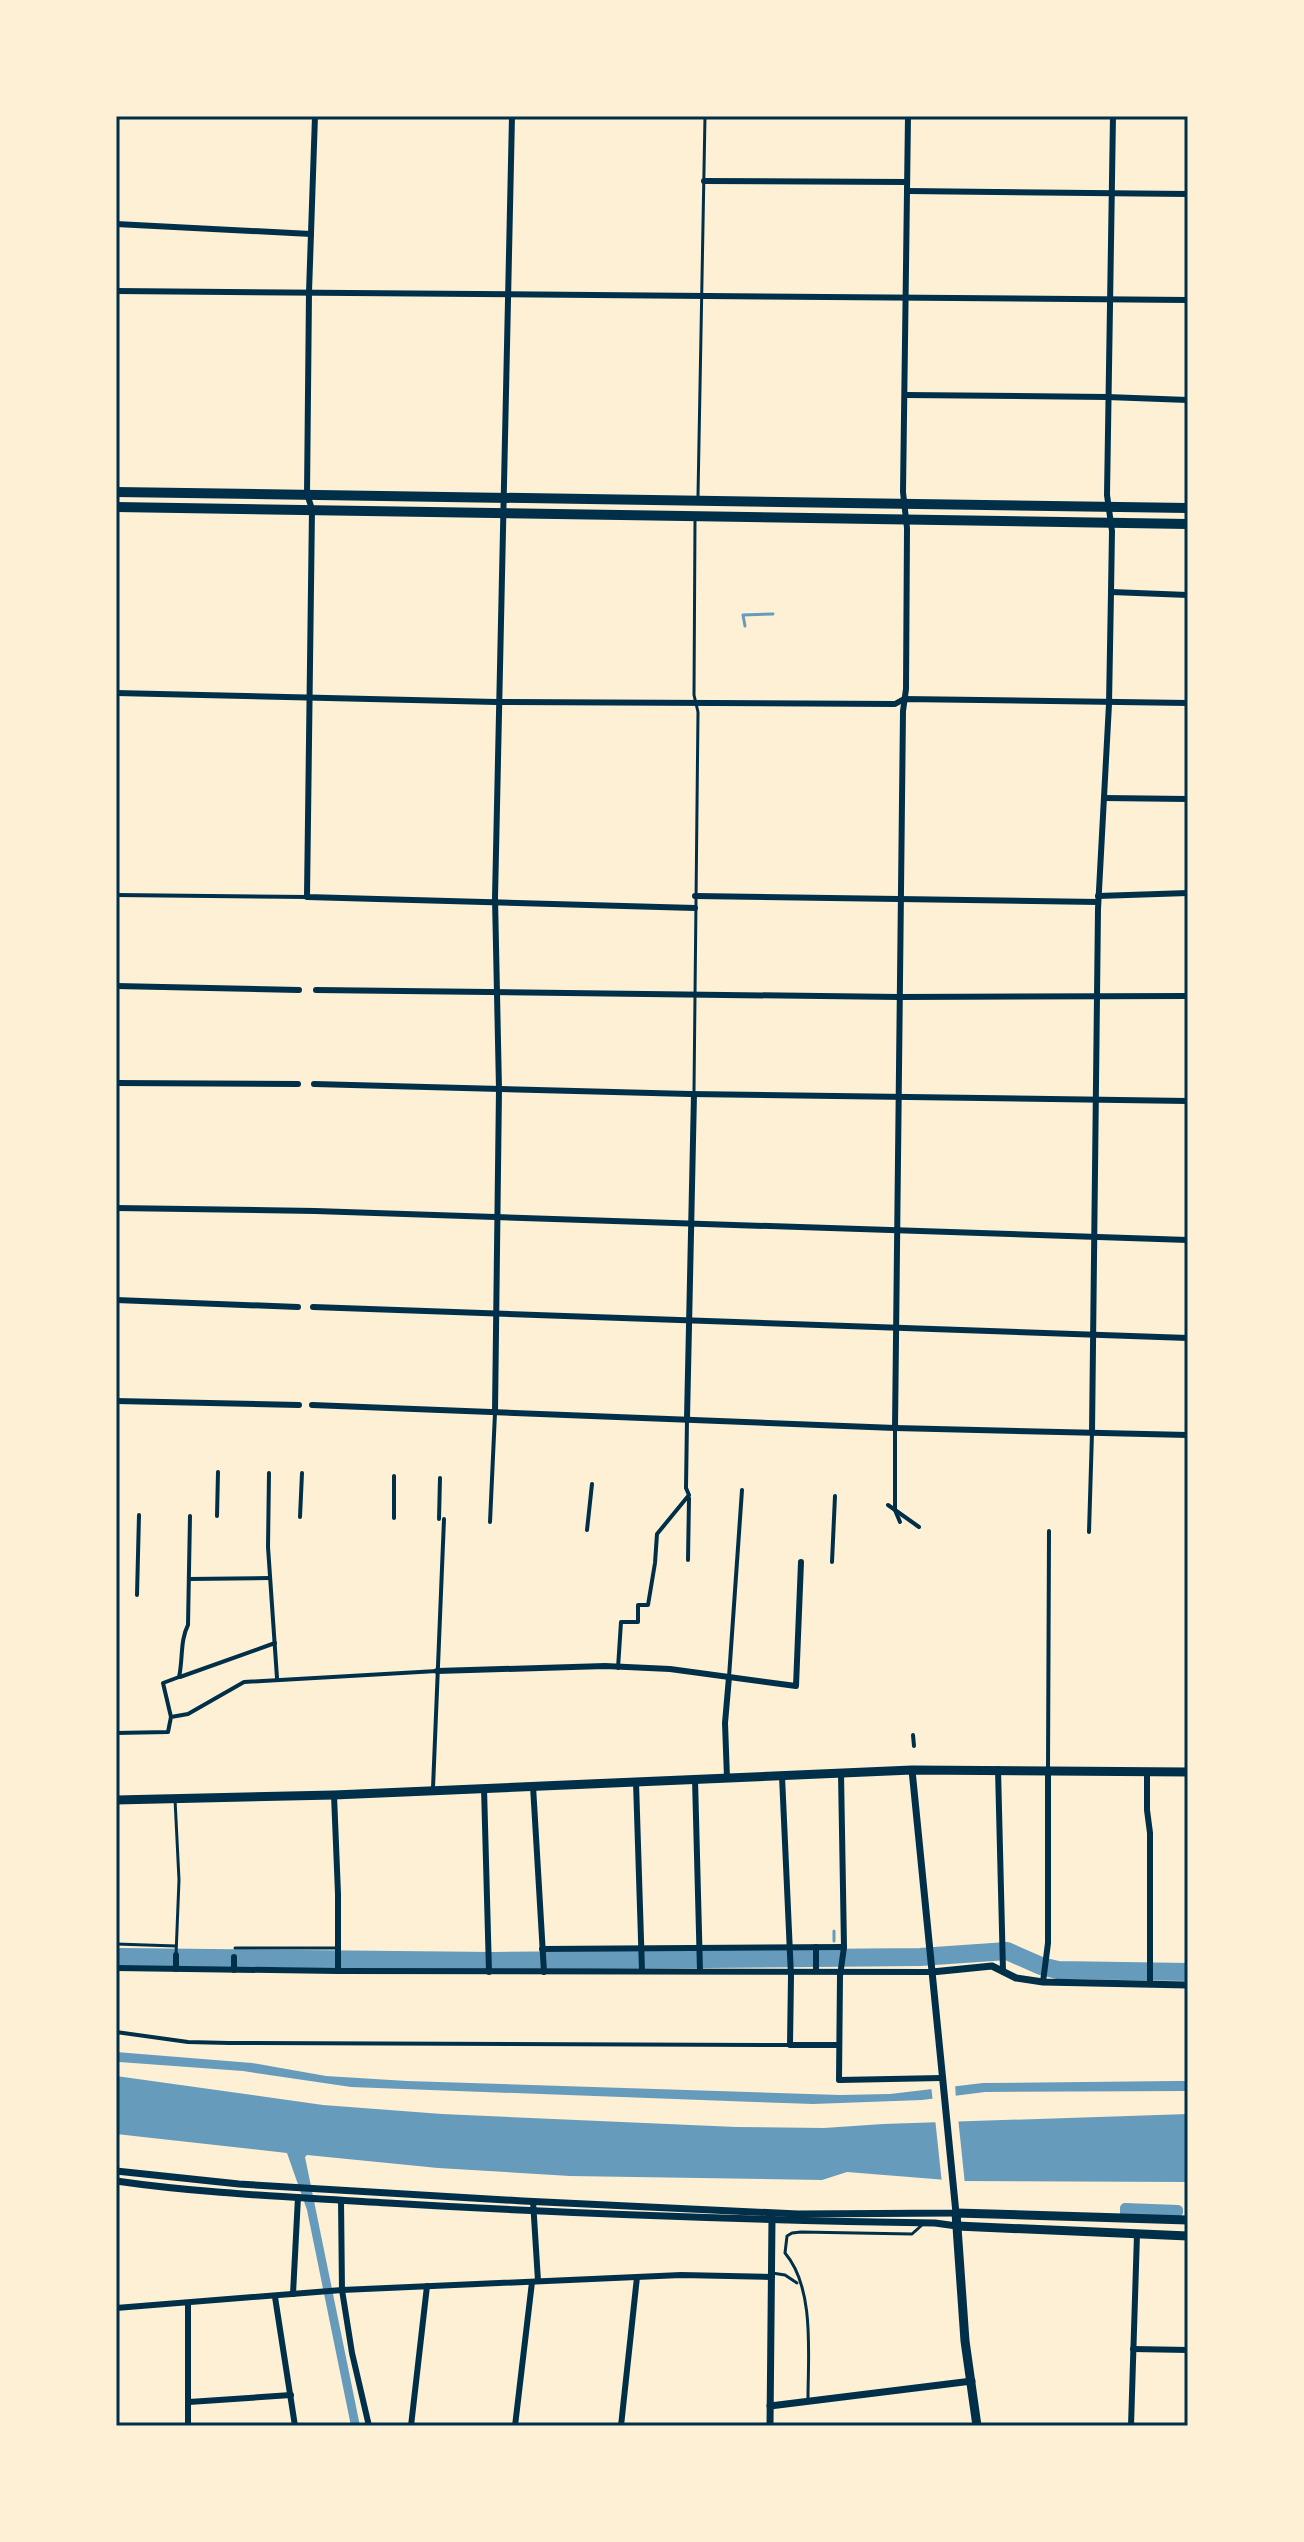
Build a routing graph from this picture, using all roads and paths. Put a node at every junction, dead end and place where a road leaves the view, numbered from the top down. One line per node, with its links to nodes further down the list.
1 (315, 116): 12 (street)
2 (512, 116): 15 (street)
3 (705, 116): 6 (lane)
4 (908, 116): 7 (street)
5 (1113, 116): 9 (street)
6 (704, 181): 7 (street); 17 (lane)
7 (907, 182): 8 (street)
8 (907, 191): 9 (street); 16 (street)
9 (1111, 192): 10 (street); 18 (street)
10 (1188, 194)
11 (116, 224): 12 (street)
12 (311, 234): 14 (street)
13 (116, 291): 14 (street)
14 (309, 292): 15 (street); 24 (street)
15 (510, 296): 17 (street); 25 (street)
16 (906, 297): 17 (street); 18 (street); 20 (street)
17 (702, 298): 26 (lane)
18 (1109, 298): 19 (street); 21 (street)
19 (1188, 300)
20 (905, 395): 21 (street); 27 (street)
21 (1107, 397): 22 (street); 28 (street)
22 (1188, 400)
23 (116, 492): 24 (highway)
24 (307, 494): 25 (highway); 31 (street)
25 (503, 498): 26 (highway); 32 (street)
26 (697, 501): 27 (highway)
27 (904, 502): 28 (highway); 34 (street)
28 (1108, 506): 30 (highway); 35 (street)
29 (116, 507): 31 (highway)
30 (1188, 508)
31 (312, 509): 32 (highway); 40 (street)
32 (503, 514): 33 (highway); 42 (street)
33 (695, 516): 34 (highway); 43 (lane)
34 (906, 518): 35 (highway); 41 (street)
35 (1111, 522): 36 (highway); 37 (street)
36 (1188, 524)
37 (1111, 592): 38 (street); 45 (street)
38 (1188, 595)
39 (116, 693): 40 (street)
40 (309, 697): 42 (street); 51 (street)
41 (904, 699): 43 (street); 45 (street); 53 (street)
42 (500, 702): 43 (street); 54 (street)
43 (696, 702): 50 (lane)
44 (1188, 703): 45 (street)
45 (1109, 704): 46 (street)
46 (1104, 798): 47 (street); 52 (street)
47 (1188, 799)
48 (1188, 893): 52 (street)
49 (116, 895): 51 (street)
50 (695, 896): 53 (street); 55 (lane)
51 (307, 897): 54 (street)
52 (1098, 899): 53 (street); 63 (street)
53 (899, 901): 62 (street)
54 (496, 902): 55 (street); 59 (street)
55 (695, 908): 60 (lane)
56 (116, 986): 57 (street)
57 (299, 990)
58 (316, 990): 59 (street)
59 (498, 993): 60 (street); 67 (street)
60 (696, 995): 62 (street); 68 (lane)
61 (1188, 996): 63 (street)
62 (899, 997): 63 (street); 69 (street)
63 (1096, 997): 70 (street)
64 (116, 1083): 65 (street)
65 (298, 1084)
66 (314, 1084): 67 (street)
67 (499, 1089): 68 (street); 73 (street)
68 (694, 1094): 69 (street); 74 (street)
69 (898, 1098): 70 (street); 75 (street)
70 (1095, 1101): 71 (street); 76 (street)
71 (1188, 1101)
72 (116, 1208): 73 (street)
73 (499, 1217): 74 (street); 81 (street)
74 (691, 1223): 75 (street); 82 (street)
75 (898, 1229): 76 (street); 83 (street)
76 (1096, 1236): 77 (street); 84 (street)
77 (1188, 1240)
78 (116, 1300): 79 (street)
79 (298, 1307)
80 (313, 1307): 81 (street)
81 (498, 1315): 82 (street); 89 (street)
82 (689, 1321): 83 (street); 90 (street)
83 (896, 1327): 84 (street); 91 (street)
84 (1095, 1335): 85 (street); 92 (street)
85 (1188, 1338)
86 (116, 1401): 87 (street)
87 (299, 1405)
88 (312, 1405): 89 (street)
89 (495, 1412): 90 (street); 110 (street)
90 (687, 1419): 91 (street); 101 (street)
91 (895, 1428): 92 (street); 104 (street)
92 (1092, 1433): 93 (street); 115 (street)
93 (1188, 1435)
94 (218, 1472): 107 (street)
95 (269, 1473): 119 (street)
96 (302, 1473): 108 (street)
97 (394, 1476): 109 (street)
98 (440, 1478): 124 (street)
99 (592, 1484): 113 (street)
100 (742, 1490): 126 (street)
101 (689, 1495): 116 (street); 123 (street)
102 (835, 1496): 118 (street)
103 (888, 1505): 104 (street)
104 (895, 1510): 111 (street); 112 (street)
105 (139, 1515): 121 (street)
106 (190, 1516): 120 (street)
107 (217, 1516)
108 (300, 1517)
109 (394, 1518)
110 (490, 1522)
111 (900, 1522)
112 (919, 1527)
113 (587, 1530)
114 (1049, 1531): 134 (street)
115 (1089, 1532)
116 (688, 1560)
117 (801, 1562): 126 (street)
118 (832, 1562)
119 (270, 1578): 120 (street); 122 (street)
120 (189, 1579): 125 (street)
121 (137, 1595)
122 (275, 1643): 125 (street); 127 (street)
123 (618, 1668): 124 (street); 126 (street)
124 (437, 1671): 127 (street); 144 (street)
125 (179, 1677): 128 (street)
126 (729, 1677): 139 (street)
127 (277, 1679): 128 (street)
128 (171, 1717): 129 (street)
129 (116, 1733)
130 (913, 1735): 131 (street)
131 (914, 1746)
132 (998, 1769): 133 (main road); 134 (main road); 169 (street)
133 (912, 1770): 137 (main road); 162 (street)
134 (1048, 1770): 135 (main road); 170 (street)
135 (1147, 1771): 136 (main road); 171 (street)
136 (1188, 1772)
137 (841, 1773): 138 (main road); 150 (street)
138 (782, 1776): 139 (main road); 151 (street)
139 (727, 1778): 140 (main road)
140 (695, 1779): 141 (main road); 154 (street)
141 (636, 1782): 142 (main road); 156 (street)
142 (533, 1786): 143 (main road); 155 (street)
143 (484, 1788): 144 (main road); 165 (street)
144 (433, 1791): 145 (main road)
145 (334, 1795): 146 (main road); 153 (street)
146 (175, 1799): 147 (main road); 149 (lane)
147 (116, 1800)
148 (116, 1944): 149 (lane)
149 (177, 1946): 158 (lane)
150 (844, 1949): 152 (street); 161 (street)
151 (789, 1950): 152 (street); 154 (street); 159 (street)
152 (816, 1950): 160 (street)
153 (338, 1951): 157 (lane); 164 (street)
154 (699, 1951): 156 (street); 168 (street)
155 (543, 1952): 156 (street); 166 (street)
156 (642, 1952): 167 (street)
157 (234, 1960): 158 (street); 164 (street)
158 (176, 1962): 163 (street)
159 (790, 1966): 160 (street); 168 (street); 174 (street)
160 (816, 1966): 161 (street)
161 (841, 1966): 162 (street); 175 (street)
162 (931, 1967): 169 (street); 176 (street)
163 (116, 1968)
164 (338, 1968): 165 (street)
165 (490, 1968): 166 (street)
166 (544, 1968): 167 (street)
167 (642, 1968): 168 (street)
168 (700, 1968)
169 (1003, 1971): 170 (street)
170 (1043, 1978): 171 (street)
171 (1150, 1980): 172 (street)
172 (1188, 1985)
173 (116, 2032): 174 (street)
174 (790, 2045): 175 (street)
175 (839, 2045): 176 (street)
176 (942, 2081): 184 (street)
177 (116, 2171): 181 (street)
178 (116, 2181): 179 (street)
179 (298, 2197): 180 (street); 197 (street)
180 (341, 2200): 182 (street); 196 (street)
181 (533, 2201): 182 (street); 183 (street)
182 (534, 2211): 186 (street); 193 (street)
183 (772, 2212): 184 (street); 186 (street)
184 (956, 2213): 185 (main road); 188 (main road)
185 (1188, 2220)
186 (772, 2221): 187 (street); 191 (street)
187 (924, 2223): 188 (street); 195 (lane)
188 (957, 2226): 189 (main road); 203 (main road)
189 (1137, 2234): 190 (main road); 201 (street)
190 (1188, 2236)
191 (772, 2275): 192 (street); 195 (lane); 207 (street)
192 (637, 2277): 193 (street); 213 (street)
193 (535, 2282): 194 (street); 212 (street)
194 (427, 2286): 196 (street); 211 (street)
195 (800, 2286): 206 (lane)
196 (339, 2292): 197 (street); 210 (street)
197 (293, 2294): 198 (street)
198 (275, 2297): 199 (street); 204 (street)
199 (188, 2304): 200 (street); 205 (street)
200 (116, 2308)
201 (1133, 2349): 202 (street); 216 (street)
202 (1188, 2350)
203 (972, 2381): 206 (street); 215 (main road)
204 (291, 2395): 205 (street); 209 (street)
205 (189, 2402): 208 (street)
206 (808, 2403): 207 (street)
207 (770, 2406): 214 (street)
208 (188, 2426)
209 (295, 2426)
210 (369, 2426)
211 (411, 2426)
212 (515, 2426)
213 (621, 2426)
214 (770, 2426)
215 (977, 2426)
216 (1131, 2426)

